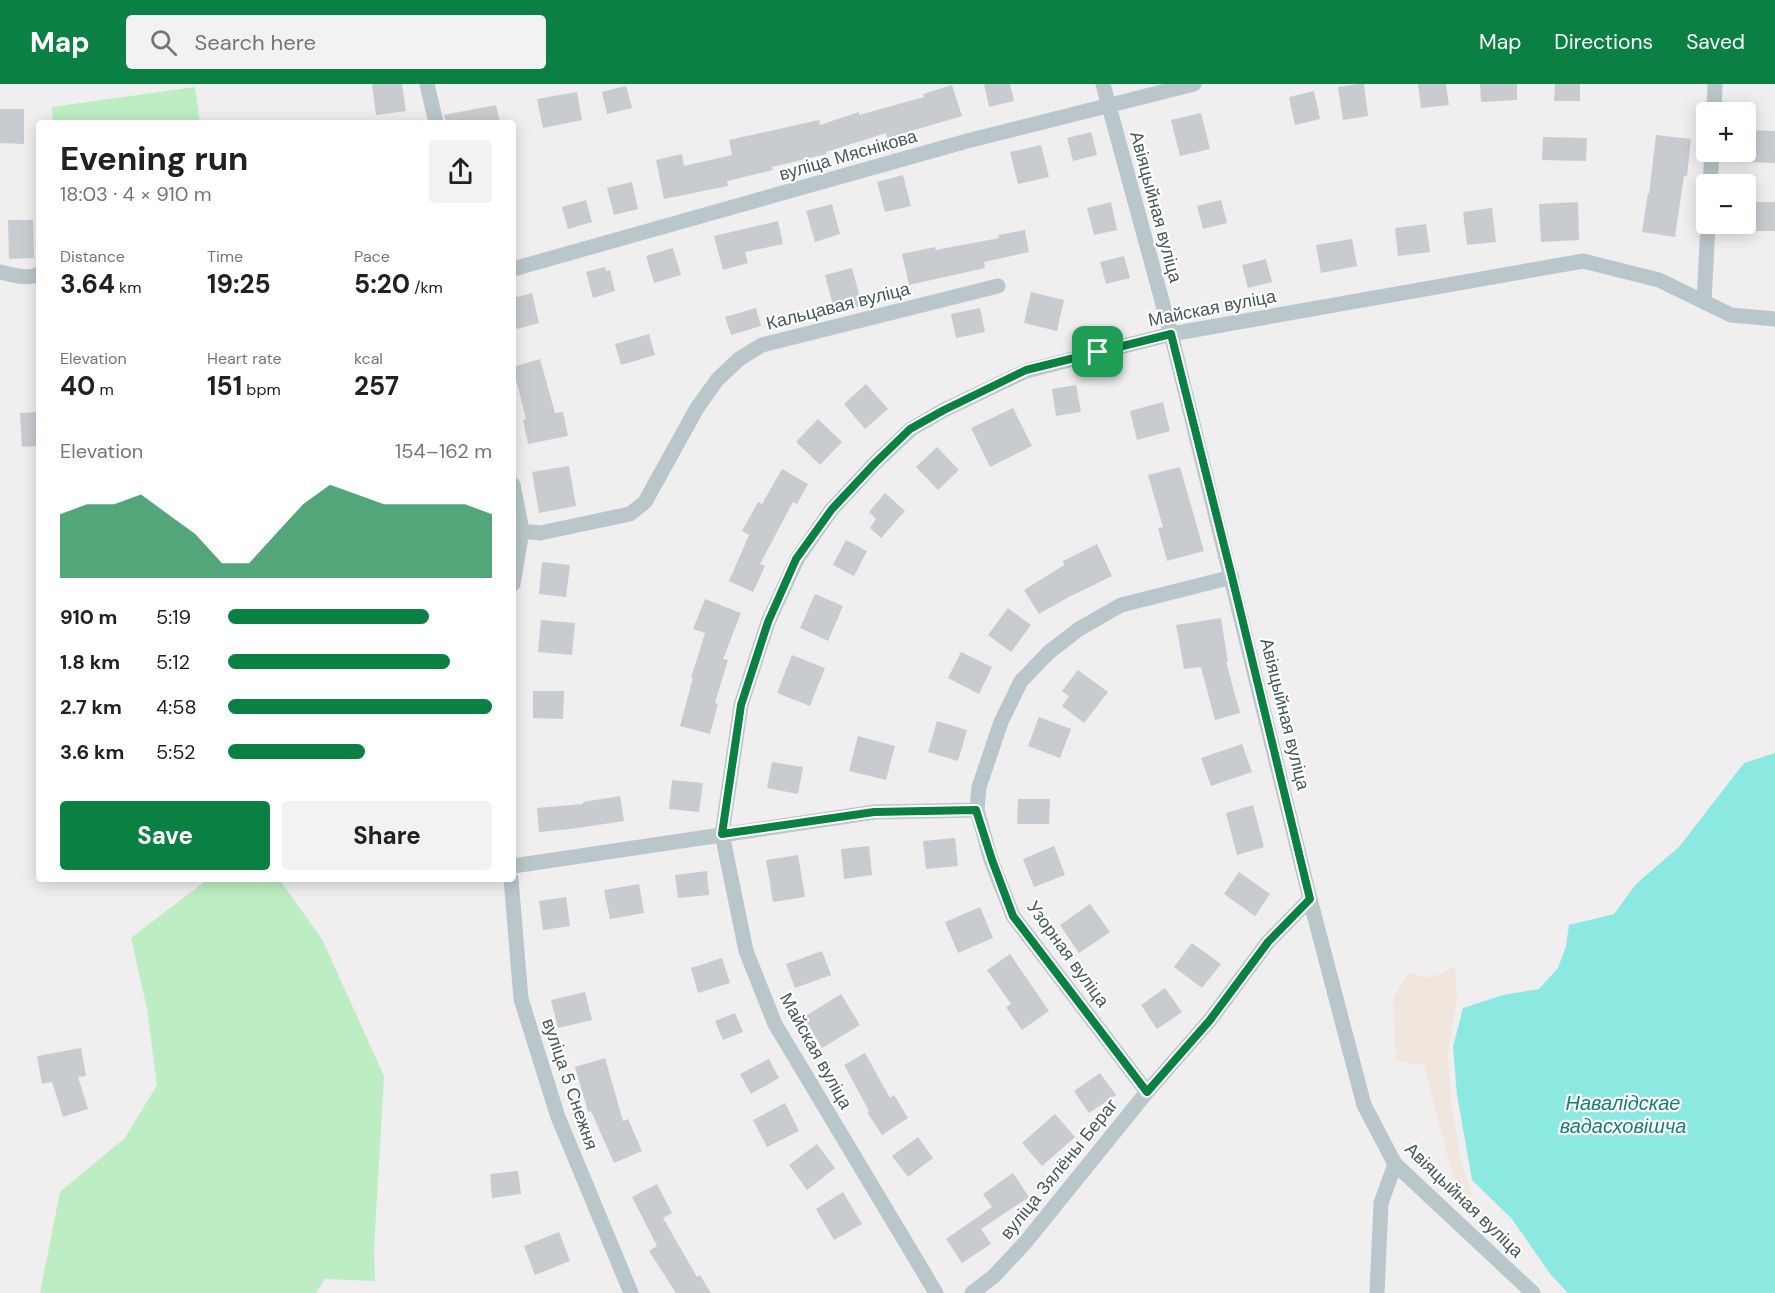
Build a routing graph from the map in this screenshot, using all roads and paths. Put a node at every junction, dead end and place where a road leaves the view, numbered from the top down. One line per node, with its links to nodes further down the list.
1 (428, 84): 7 (street)
2 (1103, 84): 6 (street, Авіяцыйная вуліца)
3 (1194, 84): 6 (street, вуліца Мяснікова)
4 (1715, 84): 5 (street)
5 (1714, 102)
6 (1109, 106): 9 (street, вуліца Мяснікова); 15 (street, Авіяцыйная вуліца)
7 (435, 120)
8 (1707, 234): 13 (street)
9 (516, 268)
10 (0, 272): 11 (street)
11 (36, 276)
12 (998, 285): 17 (street, Кальцавая вуліца)
13 (1704, 302): 14 (street, Майская вуліца); 15 (street, Майская вуліца)
14 (1775, 319)
15 (1171, 334): 19 (street, Авіяцыйная вуліца); 21 (street, Майская вуліца)
16 (516, 500): 17 (street)
17 (522, 531): 18 (street)
18 (516, 566)
19 (1232, 577): 20 (street, Узорная вуліца); 24 (street, Авіяцыйная вуліца)
20 (976, 810): 21 (street); 25 (street, Узорная вуліца)
21 (722, 834): 22 (street); 28 (street, Майская вуліца)
22 (516, 866)
23 (510, 882): 27 (street, вуліца 5 Снежня)
24 (1310, 899): 25 (street, вуліца Зялёны Бераг); 26 (street, Авіяцыйная вуліца)
25 (1147, 1092): 29 (street, вуліца Зялёны Бераг)
26 (1395, 1164): 30 (street); 31 (street, Авіяцыйная вуліца)
27 (631, 1293)
28 (936, 1293)
29 (972, 1293)
30 (1377, 1293)
31 (1533, 1293)

